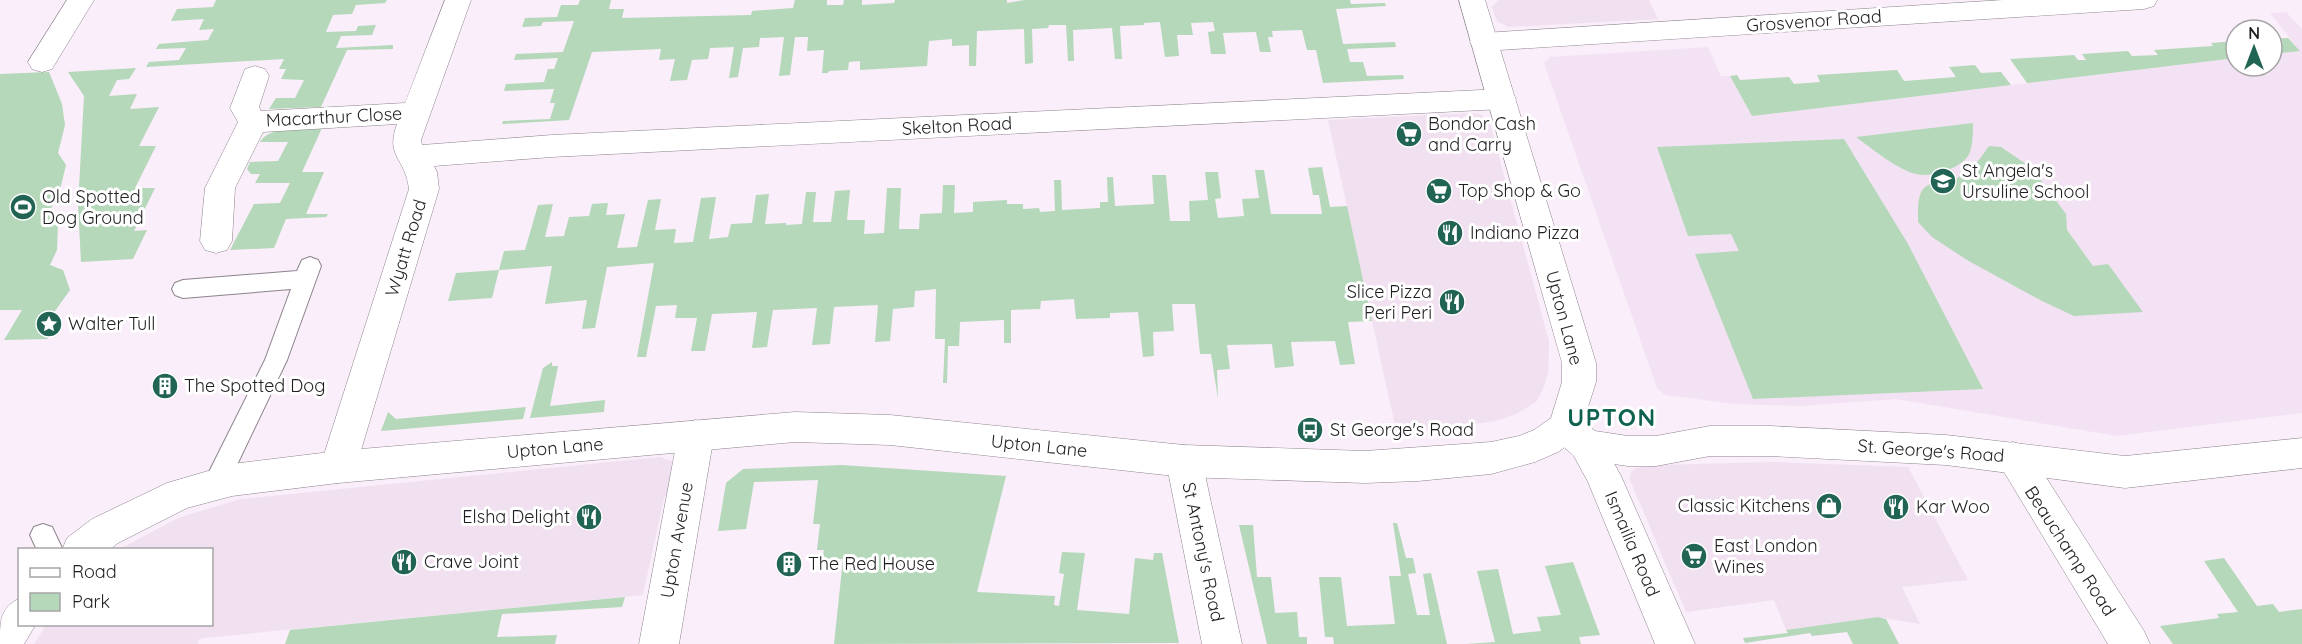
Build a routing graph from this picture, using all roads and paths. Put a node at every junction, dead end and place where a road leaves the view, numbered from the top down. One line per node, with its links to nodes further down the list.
1 (81, 0): 6 (street)
2 (458, 0): 9 (street, Wyatt Road)
3 (1472, 0): 5 (street, Upton Lane)
4 (2144, 0): 5 (street, Grosvenor Road)
5 (1484, 42): 8 (street, Upton Lane)
6 (42, 62)
7 (255, 76): 10 (street, Macarthur Close)
8 (1502, 99): 11 (street, Skelton Road); 15 (street, Upton Lane)
9 (415, 113): 10 (street, Macarthur Close); 11 (street, Wyatt Road)
10 (253, 122): 12 (street, Macarthur Close)
11 (413, 157): 19 (street, Wyatt Road)
12 (216, 241)
13 (183, 289): 20 (lane)
14 (696, 435): 18 (street, Upton Lane); 19 (street, Upton Lane); 24 (street, Upton Avenue)
15 (1576, 436): 17 (street, St. George's Road); 18 (street, Upton Lane); 26 (street, Ismailia Road)
16 (2302, 453): 17 (street, St. George's Road)
17 (2013, 458): 27 (street, Beauchamp Road)
18 (1184, 460): 25 (street, St Antony's Road)
19 (339, 467): 20 (street, Upton Lane)
20 (215, 484): 21 (street, Upton Lane)
21 (81, 548)
22 (18, 619): 23 (street)
23 (1, 644)
24 (659, 644)
25 (1222, 644)
26 (1675, 644)
27 (2130, 644)

